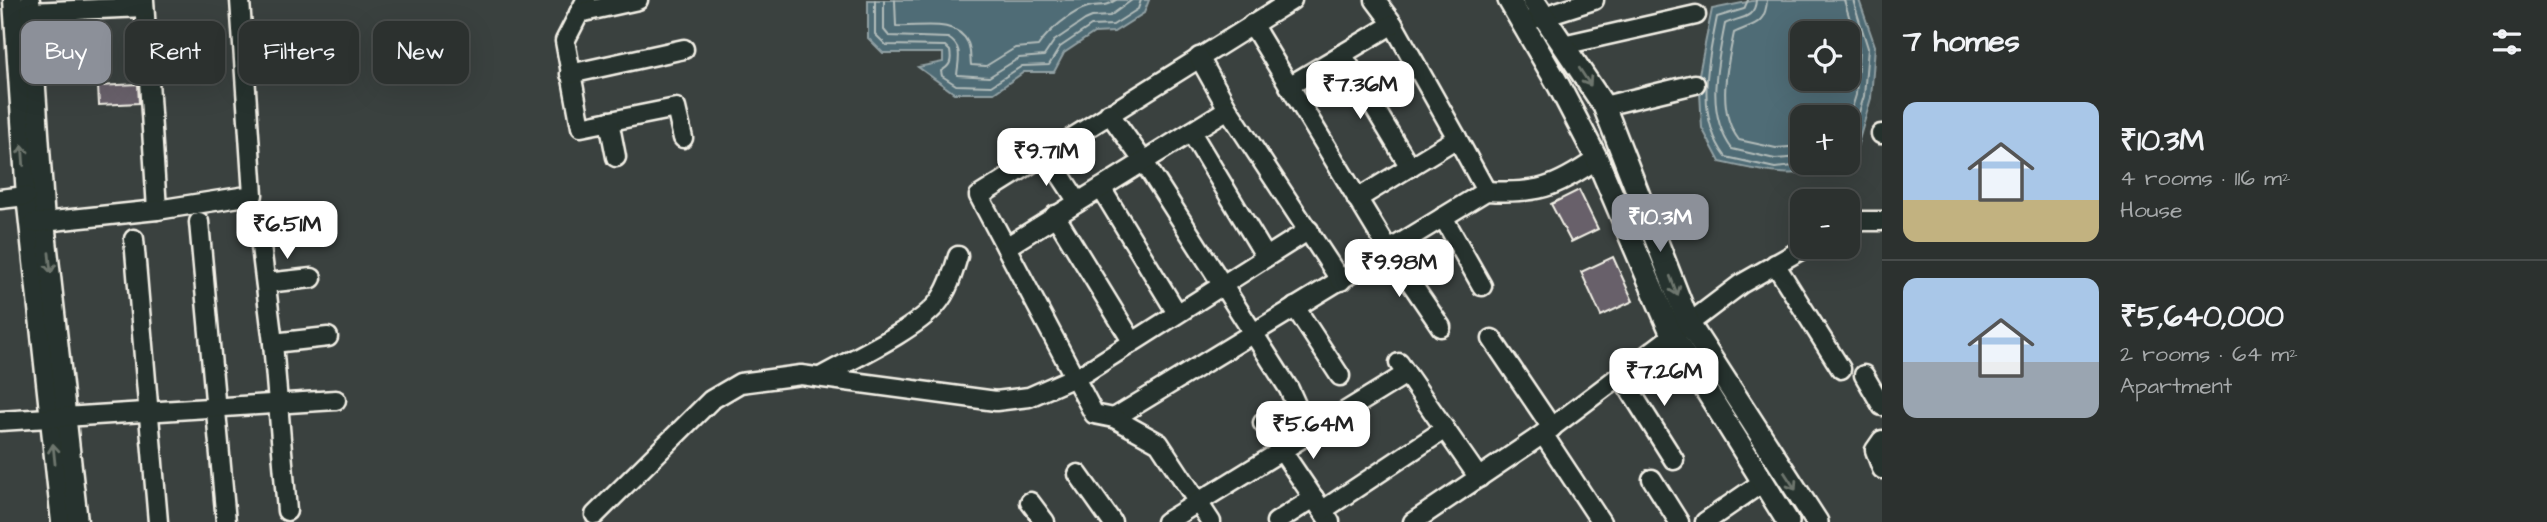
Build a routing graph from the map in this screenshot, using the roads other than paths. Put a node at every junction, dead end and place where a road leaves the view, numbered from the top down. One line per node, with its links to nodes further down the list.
1 (240, 0): 41 (street)
2 (638, 0): 9 (street)
3 (1292, 0): 13 (street)
4 (1375, 0): 14 (street)
5 (1509, 0): 12 (main road)
6 (1594, 0): 10 (street)
7 (144, 3): 8 (street); 41 (street)
8 (17, 4): 15 (street); 48 (street)
9 (582, 6): 20 (street)
10 (1538, 7): 12 (street); 16 (main road)
11 (1696, 15): 16 (street)
12 (1521, 23): 32 (main road)
13 (1252, 24): 19 (street); 22 (street)
14 (1393, 24): 18 (street); 29 (street)
15 (7, 43): 37 (street, one-way to 15)
16 (1563, 45): 23 (main road, one-way to 23)
17 (684, 49): 20 (street)
18 (1342, 54): 22 (street); 34 (street)
19 (1199, 57): 24 (street); 25 (street)
20 (570, 74): 26 (street)
21 (1695, 83): 23 (street)
22 (1289, 86): 39 (street)
23 (1604, 106): 65 (main road, one-way to 65)
24 (1228, 109): 27 (street); 49 (street)
25 (1109, 113): 30 (street); 33 (street)
26 (609, 121): 28 (street); 31 (street)
27 (1191, 132): 33 (street); 55 (street)
28 (683, 138)
29 (1457, 138): 34 (street); 36 (street)
30 (1046, 153): 40 (street); 51 (street)
31 (616, 157)
32 (1597, 159): 36 (street); 65 (main road)
33 (1144, 162): 35 (street); 60 (street)
34 (1410, 167): 39 (street)
35 (1101, 188): 40 (street); 63 (street)
36 (1486, 191): 43 (street)
37 (26, 196): 38 (street); 48 (street)
38 (0, 199)
39 (1357, 199): 52 (street)
40 (1078, 202): 42 (street)
41 (157, 210): 48 (street)
42 (1055, 215): 51 (street); 69 (street)
43 (1443, 217): 52 (street); 61 (street)
44 (1860, 221): 45 (street)
45 (1882, 221)
46 (199, 222): 80 (street)
47 (258, 222): 59 (street)
48 (37, 223): 82 (street)
49 (1309, 230): 55 (street); 58 (street)
50 (134, 239): 81 (street)
51 (1006, 247): 76 (street)
52 (1388, 249): 58 (street); 64 (street)
53 (958, 256): 73 (street)
54 (1790, 256): 56 (street)
55 (1266, 257): 60 (street)
56 (1776, 264): 65 (street); 71 (street)
57 (312, 278): 59 (street)
58 (1341, 281): 62 (street)
59 (266, 283): 70 (street)
60 (1223, 285): 63 (street); 66 (street)
61 (1482, 286)
62 (1295, 307): 66 (street); 74 (street)
63 (1177, 313): 69 (street)
64 (1441, 327)
65 (1681, 331): 75 (street); 96 (main road); 116 (main road, one-way to 116)
66 (1253, 334): 83 (street); 88 (street)
67 (328, 337): 70 (street)
68 (1492, 339): 87 (street)
69 (1132, 341): 76 (street)
70 (273, 343): 78 (street)
71 (1841, 369)
72 (1864, 375): 79 (street)
73 (822, 376): 76 (street); 101 (street)
74 (1340, 376)
75 (1621, 376): 87 (street); 91 (street)
76 (1075, 377): 83 (street)
77 (336, 400): 78 (street)
78 (278, 404): 80 (street); 100 (street)
79 (1882, 406)
80 (214, 408): 81 (street); 107 (street)
81 (149, 412): 82 (street); 106 (street)
82 (59, 418): 84 (street); 104 (street, one-way to 82); 105 (street)
83 (1114, 418): 98 (street)
84 (0, 421)
85 (1263, 423): 90 (street)
86 (1445, 429): 88 (street); 94 (street); 99 (street)
87 (1548, 431): 94 (street); 102 (street)
88 (1309, 435): 90 (street)
89 (1882, 440): 92 (street)
90 (1283, 450): 98 (street); 99 (street)
91 (1674, 460)
92 (1882, 469)
93 (1079, 474): 109 (street)
94 (1479, 478): 113 (street)
95 (1652, 480): 114 (street)
96 (1763, 482): 103 (street); 115 (main road)
97 (1030, 502): 108 (street)
98 (1198, 502): 110 (street); 111 (street)
99 (1323, 510): 112 (street)
100 (287, 511)
101 (596, 515)
102 (1600, 521)
103 (1709, 521)
104 (61, 522)
105 (78, 522)
106 (158, 522)
107 (226, 522)
108 (1045, 522)
109 (1112, 522)
110 (1166, 522)
111 (1211, 522)
112 (1276, 522)
113 (1413, 522)
114 (1679, 522)
115 (1788, 522)
116 (1817, 522)

